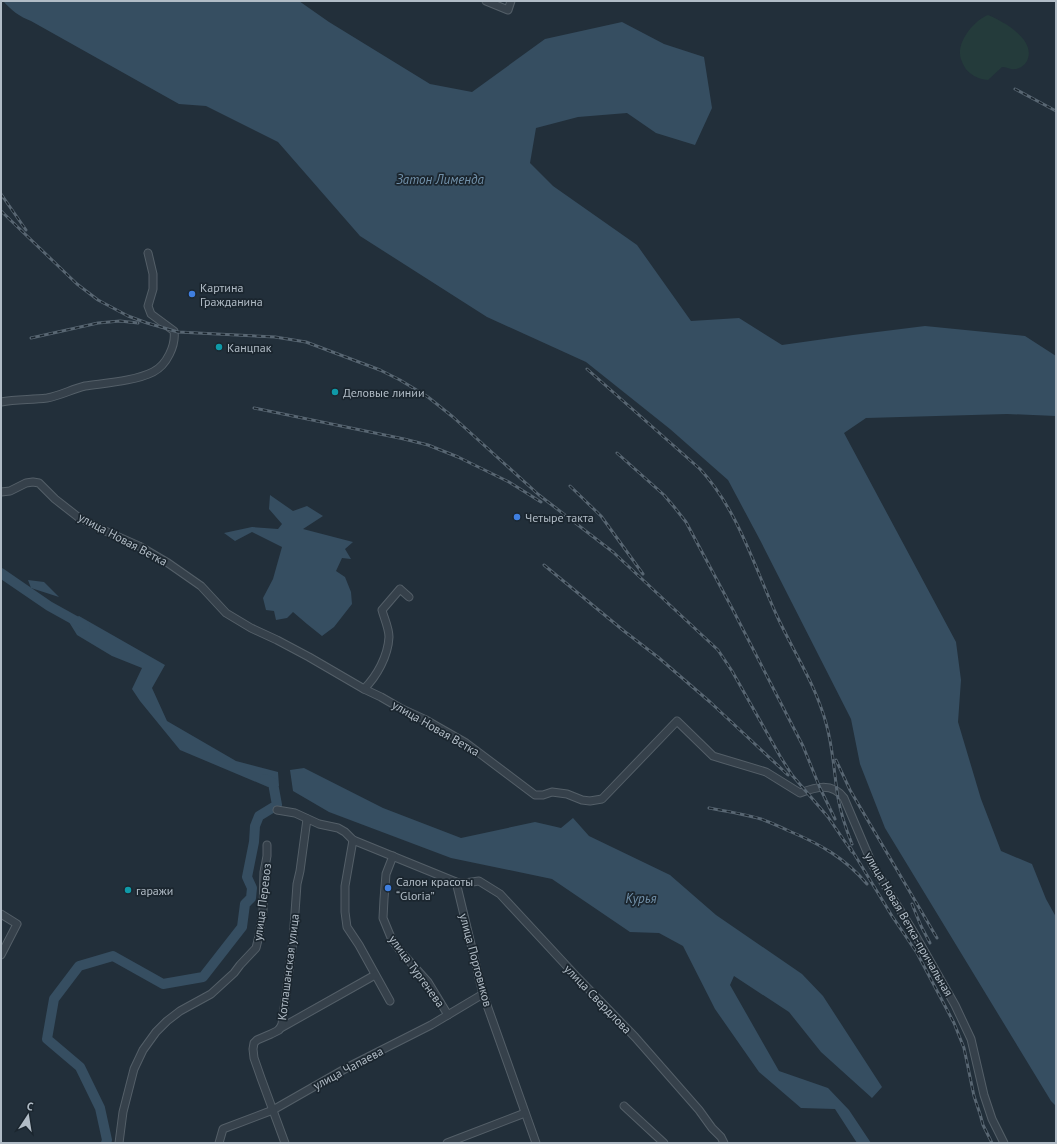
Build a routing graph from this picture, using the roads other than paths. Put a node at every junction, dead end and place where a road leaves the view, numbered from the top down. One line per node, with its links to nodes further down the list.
1 (486, 1): 2 (street)
2 (511, 1)
3 (148, 253): 4 (street)
4 (1, 402)
5 (1, 492): 7 (street, улица Новая Ветка)
6 (409, 597): 7 (street)
7 (364, 689): 8 (street, улица Новая Ветка)
8 (677, 721): 32 (street, улица Новая Ветка-причальная)
9 (277, 810): 10 (street)
10 (308, 819): 11 (street); 21 (street, Котлашанская улица)
11 (353, 840): 13 (street); 17 (street)
12 (268, 845): 25 (street, улица Перевоз)
13 (393, 856): 14 (street); 20 (street, улица Тургенева)
14 (456, 882): 18 (street, улица Портовиков); 31 (street, улица Свердлова)
15 (1, 914): 16 (street)
16 (1, 955)
17 (375, 975): 19 (street); 21 (street)
18 (483, 994): 20 (street, улица Чапаева); 24 (street, улица Портовиков)
19 (390, 1001)
20 (448, 1015): 23 (street, улица Чапаева)
21 (279, 1030): 23 (street, Котлашанская улица)
22 (624, 1106): 30 (street)
23 (273, 1110): 26 (street, улица Чапаева); 27 (street, Котлашанская улица)
24 (525, 1113): 28 (street); 29 (street, улица Портовиков)
25 (119, 1143)
26 (219, 1143)
27 (285, 1143)
28 (447, 1143)
29 (536, 1143)
30 (664, 1143)
31 (724, 1143)
32 (1004, 1143)

